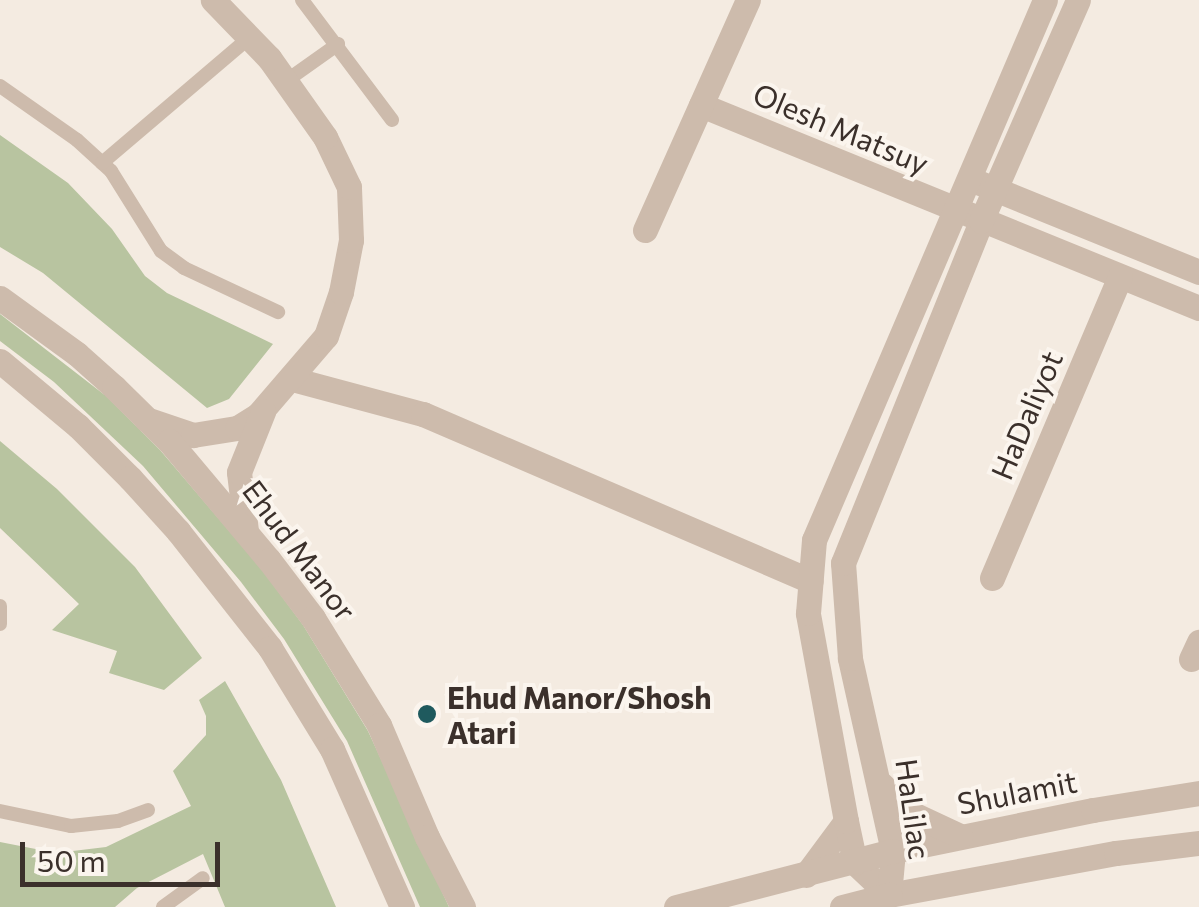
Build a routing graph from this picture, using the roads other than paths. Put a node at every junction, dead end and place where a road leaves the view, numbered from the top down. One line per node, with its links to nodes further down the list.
1 (213, 0): 6 (street)
2 (302, 0): 7 (lane)
3 (748, 0): 10 (street, Olesh Matsuy)
4 (1045, 0): 13 (street)
5 (1078, 0): 14 (street, HaLilac)
6 (249, 38): 8 (street); 12 (lane)
7 (338, 44): 8 (lane); 11 (lane)
8 (286, 82): 24 (street)
9 (0, 86): 12 (lane)
10 (701, 105): 15 (street, Olesh Matsuy); 17 (street, Olesh Matsuy)
11 (392, 120)
12 (102, 163): 22 (lane)
13 (970, 178): 14 (street); 15 (street)
14 (995, 189): 16 (street, HaLilac); 18 (street)
15 (955, 210): 16 (street); 29 (street)
16 (981, 221): 19 (street); 32 (street, HaLilac)
17 (645, 230)
18 (1199, 272)
19 (1120, 277): 21 (street); 28 (street, HaDaliyot)
20 (0, 298): 26 (street, Ehud Manor)
21 (1199, 308)
22 (278, 312)
23 (0, 361): 45 (street)
24 (292, 379): 25 (street); 29 (street)
25 (266, 408): 26 (street); 27 (street)
26 (146, 419): 27 (street, Ehud Manor)
27 (246, 531): 46 (street, Ehud Manor)
28 (992, 578)
29 (810, 581): 36 (street)
30 (0, 606): 31 (lane)
31 (0, 624)
32 (881, 784): 37 (street); 39 (street, HaLilac)
33 (1199, 793): 37 (street, Shulamit)
34 (148, 810): 35 (lane)
35 (0, 811)
36 (846, 821): 40 (street); 41 (street)
37 (960, 836): 39 (street, Shulamit)
38 (1199, 843): 43 (street)
39 (893, 851): 40 (street, Shulamit); 43 (street, HaLilac)
40 (855, 862): 41 (street, Shulamit); 43 (street, HaLilac)
41 (806, 875): 47 (street, Shulamit)
42 (203, 878): 44 (lane)
43 (889, 895): 48 (street)
44 (163, 907)
45 (402, 907)
46 (463, 907)
47 (676, 907)
48 (842, 907)

